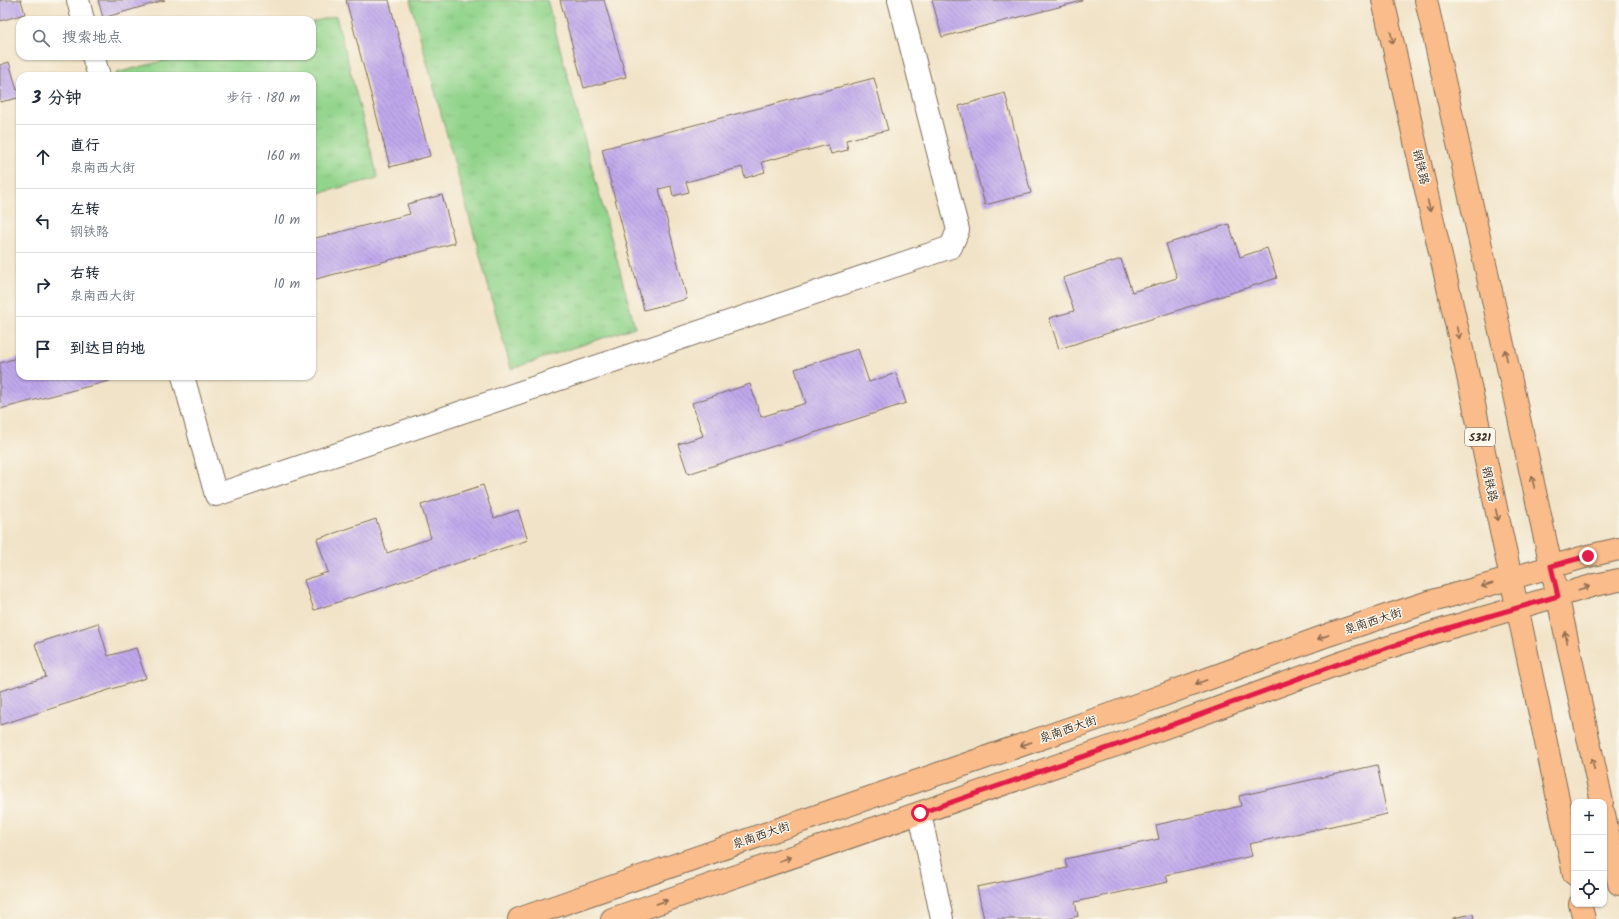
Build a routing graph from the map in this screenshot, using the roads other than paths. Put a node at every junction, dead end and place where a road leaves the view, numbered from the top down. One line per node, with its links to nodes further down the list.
1 (78, 0): 5 (lane)
2 (899, 0): 8 (lane)
3 (1383, 0): 11 (main road, 钢铁路 / S321, one-way to 11)
4 (1426, 0): 10 (main road, one-way to 4)
5 (82, 16)
6 (95, 60): 7 (lane)
7 (98, 72)
8 (184, 380)
9 (1619, 549): 10 (main road, 泉南西大街)
10 (1551, 566): 11 (main road, 泉南西大街); 13 (main road)
11 (1510, 578): 14 (main road, 钢铁路 / S321); 21 (main road, 泉南西大街, one-way to 21)
12 (1619, 580): 13 (main road, one-way to 12)
13 (1558, 596): 14 (main road); 15 (main road, one-way to 13)
14 (1517, 608): 16 (main road); 18 (main road, 钢铁路 / S321)
15 (1601, 799)
16 (920, 813): 22 (main road, one-way to 16); 23 (lane)
17 (1607, 828): 19 (main road)
18 (1573, 871)
19 (1619, 884)
20 (1581, 907): 24 (main road)
21 (519, 919)
22 (612, 919)
23 (942, 919)
24 (1584, 919)

